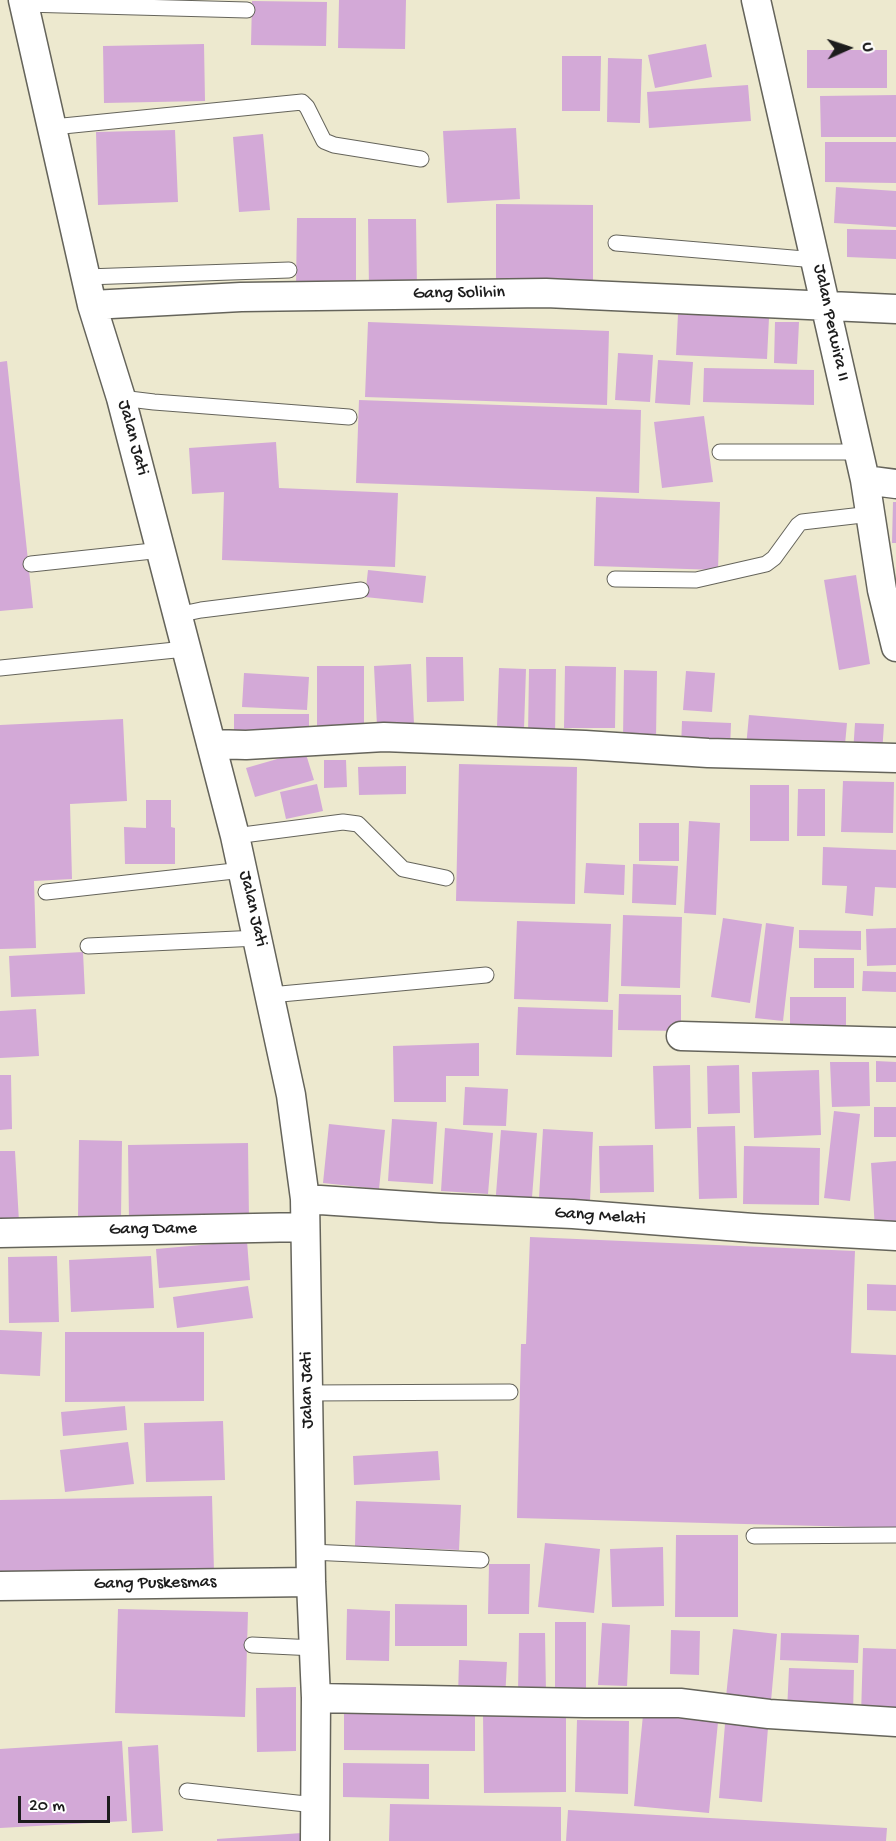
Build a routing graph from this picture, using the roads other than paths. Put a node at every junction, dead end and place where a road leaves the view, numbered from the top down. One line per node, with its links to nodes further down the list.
1 (756, 0): 7 (street, Jalan Perwira II)
2 (24, 2): 3 (lane); 4 (street, Jalan Jati)
3 (248, 10)
4 (53, 128): 5 (lane); 9 (street, Jalan Jati)
5 (421, 159)
6 (616, 243): 7 (lane)
7 (816, 260): 11 (street, Jalan Perwira II)
8 (289, 270): 9 (lane)
9 (86, 277): 10 (street, Jalan Jati)
10 (92, 305): 11 (street, Gang Solihin); 13 (street, Jalan Jati)
11 (825, 305): 12 (street, Gang Solihin); 16 (street, Jalan Perwira II)
12 (896, 309)
13 (121, 398): 14 (lane); 20 (street, Jalan Jati)
14 (349, 417)
15 (720, 452): 16 (lane)
16 (859, 452): 17 (street, Jalan Perwira II)
17 (865, 480): 18 (street); 19 (street, Jalan Perwira II)
18 (896, 484)
19 (871, 514): 22 (lane); 24 (street, Jalan Perwira II)
20 (162, 550): 21 (lane); 25 (street, Jalan Jati)
21 (31, 564)
22 (615, 579)
23 (361, 590): 25 (lane)
24 (889, 590): 26 (street, Jalan Perwira II)
25 (177, 615): 27 (street, Jalan Jati)
26 (896, 647)
27 (185, 649): 28 (lane); 29 (street, Jalan Jati)
28 (0, 668)
29 (211, 744): 30 (street); 31 (street, Jalan Jati)
30 (896, 758)
31 (235, 836): 32 (street, Jalan Jati); 33 (lane)
32 (243, 870): 34 (lane); 35 (street, Jalan Jati)
33 (446, 878)
34 (46, 892)
35 (258, 938): 36 (lane); 38 (street, Jalan Jati)
36 (88, 946)
37 (486, 975): 38 (lane)
38 (270, 995): 41 (street, Jalan Jati)
39 (681, 1036): 40 (street)
40 (896, 1042)
41 (305, 1213): 42 (street, Gang Dame); 43 (street, Gang Melati); 45 (street, Jalan Jati)
42 (0, 1233)
43 (896, 1236)
44 (510, 1392): 45 (lane)
45 (308, 1394): 48 (street, Jalan Jati)
46 (896, 1535): 47 (lane)
47 (754, 1536)
48 (311, 1552): 49 (lane); 50 (street, Jalan Jati)
49 (481, 1560)
50 (311, 1582): 51 (street, Gang Puskesmas); 53 (street, Jalan Jati)
51 (0, 1586)
52 (252, 1645): 53 (lane)
53 (315, 1648): 54 (street, Jalan Jati)
54 (316, 1698): 55 (street); 57 (street, Jalan Jati)
55 (896, 1722)
56 (187, 1791): 57 (lane)
57 (315, 1805): 58 (street, Jalan Jati)
58 (315, 1841)

